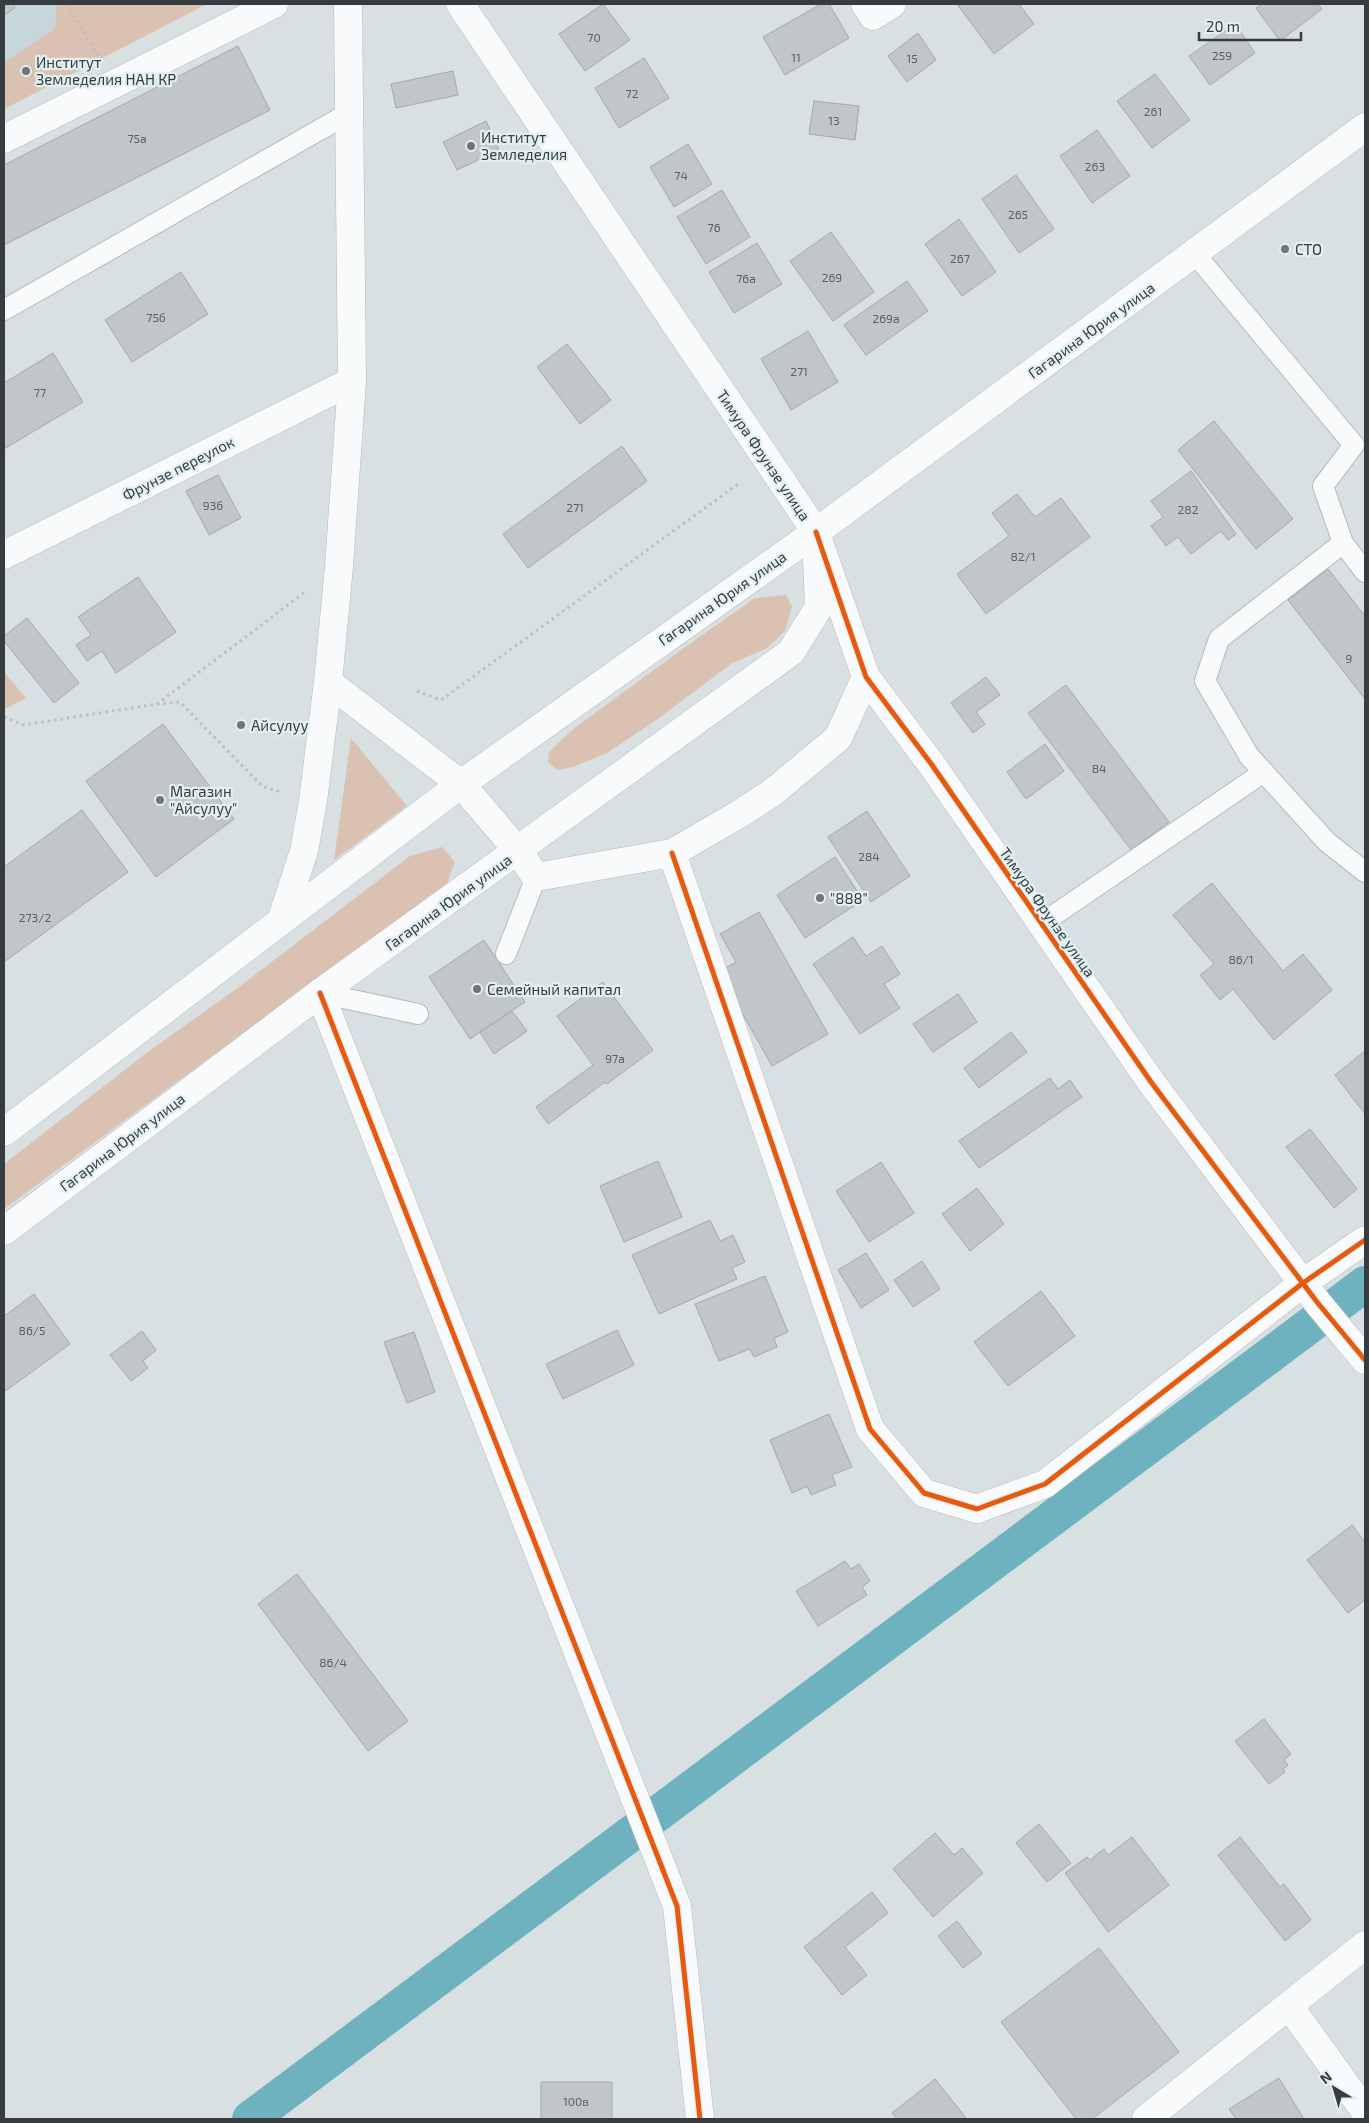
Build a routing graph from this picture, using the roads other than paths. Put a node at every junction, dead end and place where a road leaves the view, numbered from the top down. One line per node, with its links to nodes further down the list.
1 (274, 4): 8 (street)
2 (348, 4): 6 (street)
3 (460, 4): 12 (street, Тимура Фрунзе улица)
4 (865, 4): 5 (street)
5 (892, 4)
6 (349, 113): 10 (lane); 11 (street)
7 (1365, 127): 9 (street, Гагарина Юрия улица)
8 (4, 140)
9 (1195, 254): 12 (street, Гагарина Юрия улица); 13 (lane)
10 (4, 310)
11 (352, 381): 14 (street, Фрунзе переулок); 17 (street)
12 (816, 532): 16 (street, Тимура Фрунзе улица); 19 (street, Гагарина Юрия улица); 20 (street, Гагарина Юрия улица)
13 (1343, 543): 15 (lane); 18 (lane)
14 (4, 555)
15 (1365, 572)
16 (866, 677): 21 (street); 25 (street, Тимура Фрунзе улица)
17 (328, 682): 19 (street); 24 (street)
18 (1264, 772): 22 (lane); 25 (lane)
19 (461, 784): 20 (street); 24 (street, Гагарина Юрия улица)
20 (518, 851): 23 (street); 27 (street, Гагарина Юрия улица)
21 (672, 854): 23 (street); 32 (street)
22 (1365, 872)
23 (536, 877): 26 (lane)
24 (281, 921): 29 (street, Гагарина Юрия улица)
25 (1041, 924): 32 (street, Тимура Фрунзе улица)
26 (506, 954)
27 (320, 993): 28 (lane); 30 (street, Гагарина Юрия улица); 37 (street)
28 (418, 1014)
29 (4, 1132)
30 (4, 1231)
31 (1365, 1240): 32 (street)
32 (1316, 1301): 33 (street, Тимура Фрунзе улица)
33 (1365, 1360)
34 (1365, 1945): 35 (street)
35 (1289, 2006): 36 (street); 38 (street)
36 (1365, 2111)
37 (700, 2119)
38 (1146, 2119)

